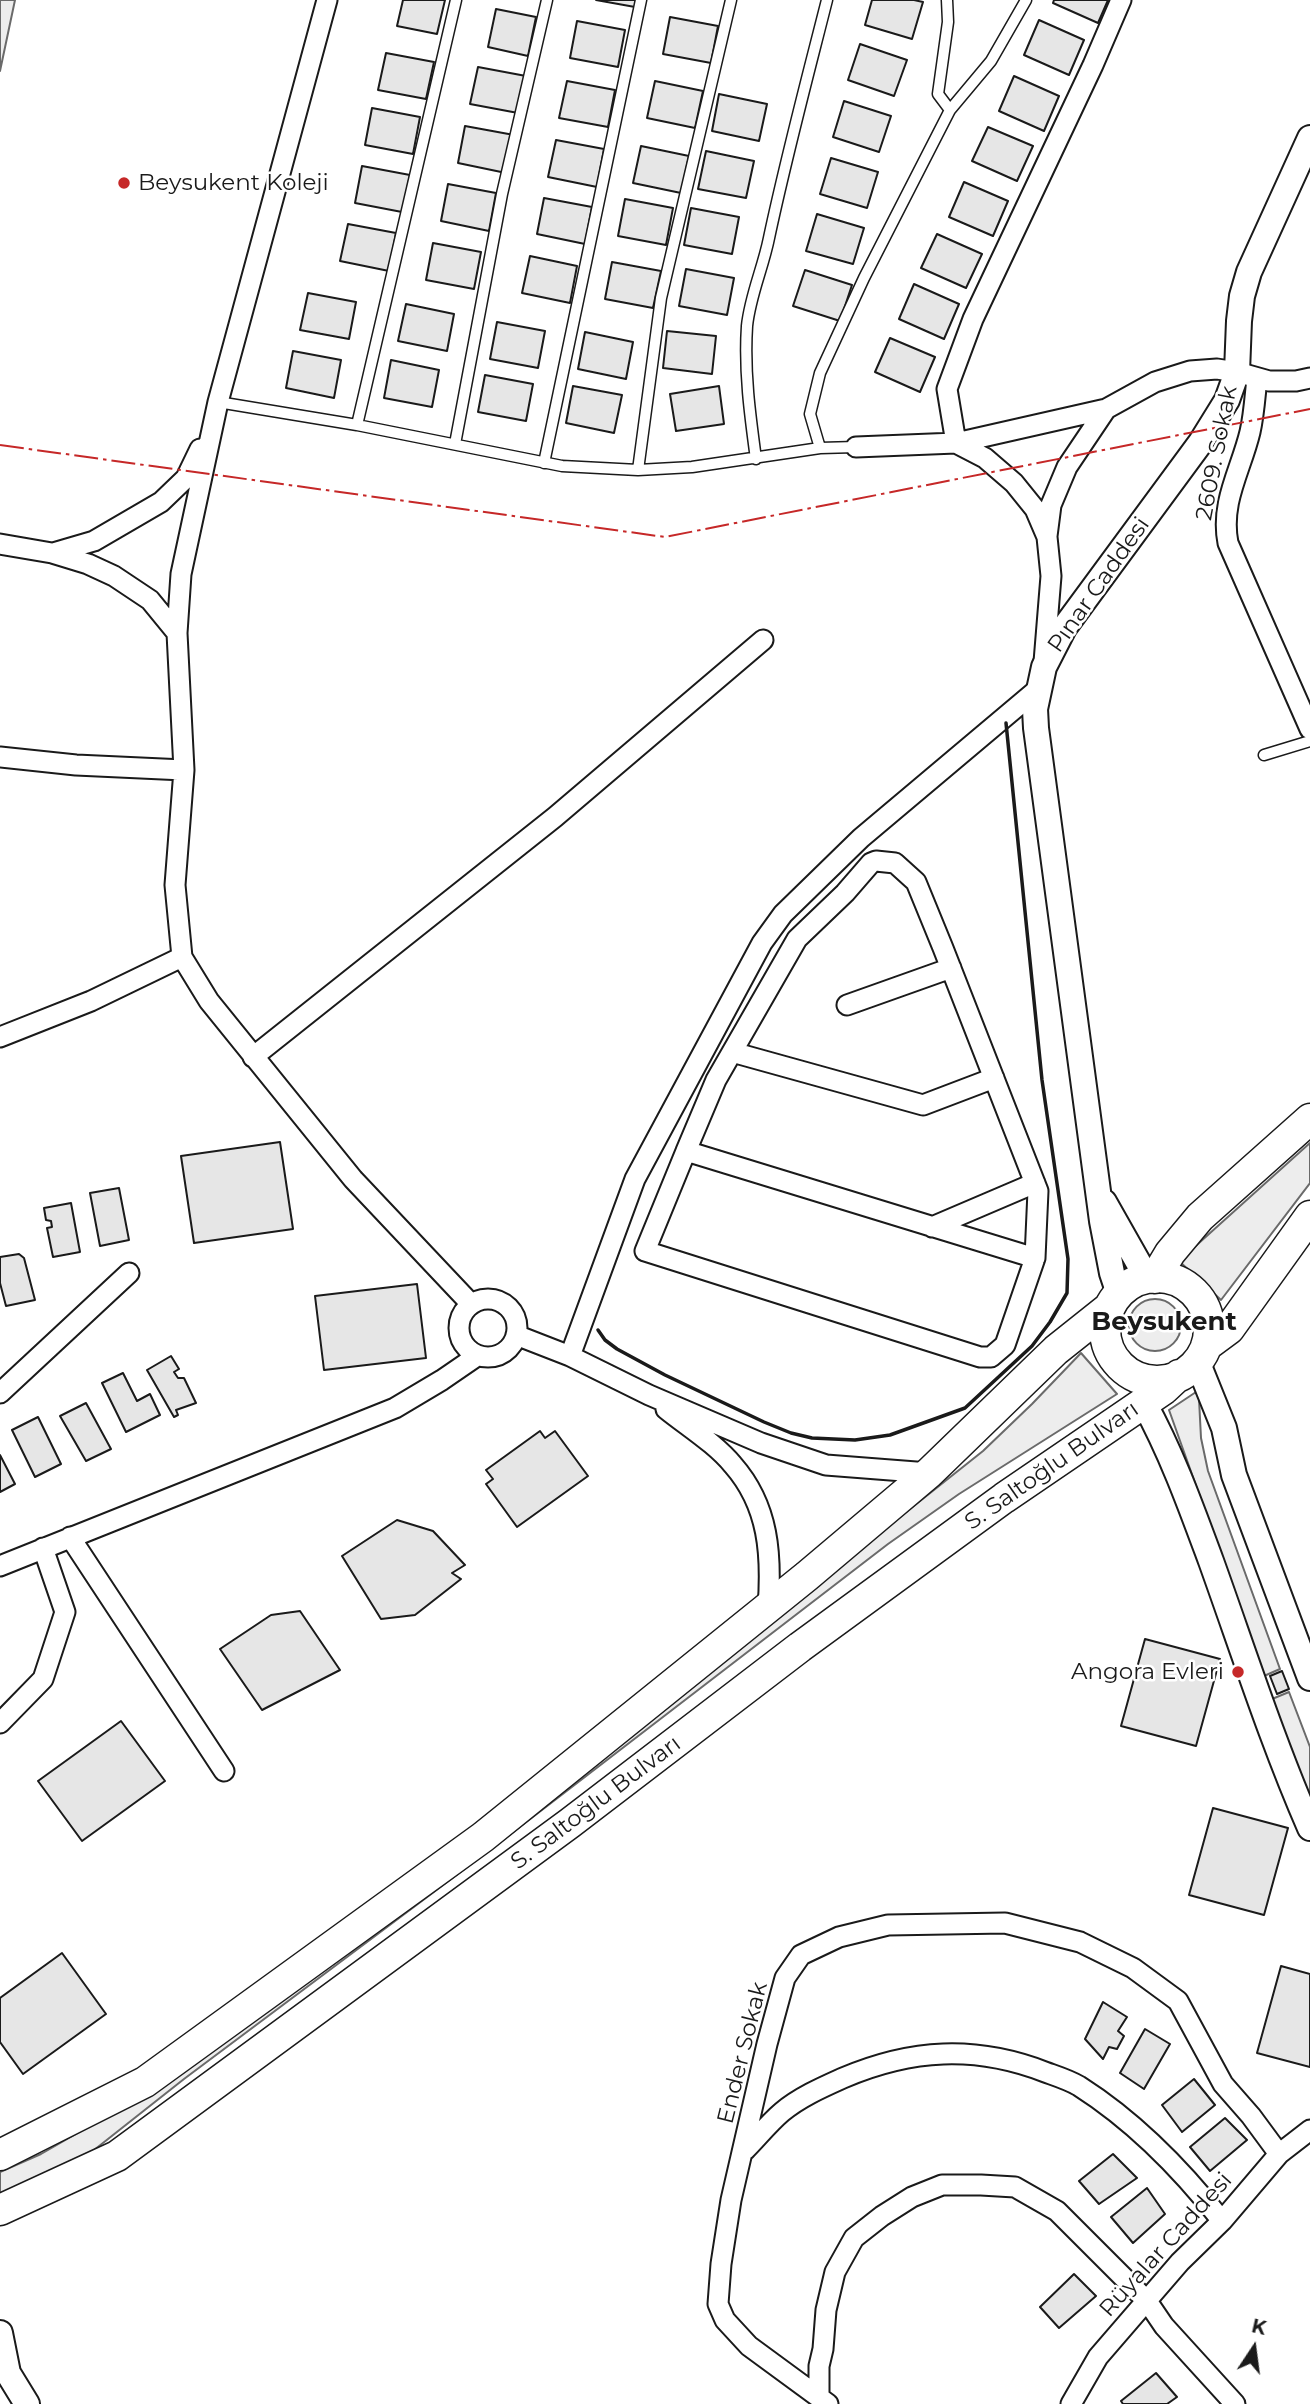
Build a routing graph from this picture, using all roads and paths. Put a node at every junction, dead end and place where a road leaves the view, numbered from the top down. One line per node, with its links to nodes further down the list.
1 (327, 0): 14 (street)
2 (456, 0): 16 (lane)
3 (547, 0): 18 (lane)
4 (641, 0): 22 (lane)
5 (731, 0): 23 (lane)
6 (827, 0): 21 (lane)
7 (947, 0): 10 (lane)
8 (1026, 0): 10 (lane)
9 (1121, 0): 17 (street)
10 (950, 110): 20 (lane)
11 (1310, 138): 12 (street, Pınar Caddesi)
12 (1247, 375): 13 (street); 15 (street); 29 (street, Pınar Caddesi); 30 (street, 2609. Sokak)
13 (1310, 378)
14 (218, 402): 16 (lane); 26 (street); 27 (street)
15 (1106, 409): 17 (street); 24 (street)
16 (357, 425): 18 (lane)
17 (956, 443): 19 (street); 24 (street)
18 (455, 444): 22 (lane)
19 (856, 447): 20 (lane)
20 (820, 448): 21 (lane)
21 (756, 459): 23 (lane)
22 (544, 463): 23 (lane)
23 (638, 470)
24 (1047, 537): 29 (street)
25 (0, 544): 26 (street)
26 (52, 553): 27 (street)
27 (177, 634): 34 (street)
28 (763, 640): 42 (street)
29 (1041, 678): 35 (street); 47 (street, Pınar Caddesi)
30 (1310, 729)
31 (1310, 741): 32 (lane)
32 (1264, 755)
33 (0, 757): 34 (street)
34 (184, 770): 37 (street)
35 (861, 838): 36 (street); 57 (street)
36 (876, 860): 38 (street); 41 (street)
37 (183, 957): 40 (street); 42 (street)
38 (951, 968): 39 (street); 43 (street)
39 (847, 1006)
40 (0, 1037)
41 (732, 1052): 43 (street); 45 (street)
42 (253, 1057): 54 (street)
43 (994, 1078): 46 (street)
44 (1310, 1119): 52 (main road)
45 (686, 1151): 49 (street); 50 (street)
46 (1035, 1183): 49 (street); 50 (street)
47 (1099, 1192): 52 (street, Pınar Caddesi); 53 (street, Pınar Caddesi)
48 (1310, 1216): 58 (main road, S. Saltoğlu Bulvarı)
49 (932, 1227): 50 (street)
50 (1035, 1258)
51 (129, 1273): 59 (street)
52 (1151, 1278): 53 (main road); 58 (main road)
53 (1114, 1300): 58 (main road); 62 (main road, S. Saltoğlu Bulvarı)
54 (471, 1304): 55 (street); 56 (street)
55 (516, 1335): 56 (street); 57 (street)
56 (477, 1356): 63 (street)
57 (570, 1356): 60 (street)
58 (1194, 1361): 61 (main road, S. Saltoğlu Bulvarı); 67 (street)
59 (0, 1393)
60 (649, 1395): 62 (street); 66 (street)
61 (1144, 1403): 70 (street); 75 (main road, S. Saltoğlu Bulvarı)
62 (929, 1473): 66 (main road, S. Saltoğlu Bulvarı)
63 (70, 1537): 64 (street); 69 (street)
64 (43, 1548): 65 (street); 68 (street)
65 (0, 1566)
66 (768, 1608): 74 (main road, S. Saltoğlu Bulvarı)
67 (1310, 1678)
68 (0, 1723)
69 (224, 1771)
70 (1310, 1828)
71 (1307, 2137): 73 (street, Rüyalar Caddesi)
72 (744, 2151): 73 (street, Ender Sokak); 76 (street); 79 (street, Ender Sokak)
73 (1279, 2154): 76 (street, Rüyalar Caddesi)
74 (0, 2155)
75 (0, 2210)
76 (1222, 2221): 77 (street, Rüyalar Caddesi)
77 (1147, 2301): 79 (street); 81 (street, Rüyalar Caddesi); 82 (street)
78 (0, 2333): 80 (street)
79 (824, 2401)
80 (27, 2404)
81 (1071, 2404)
82 (1235, 2404)

